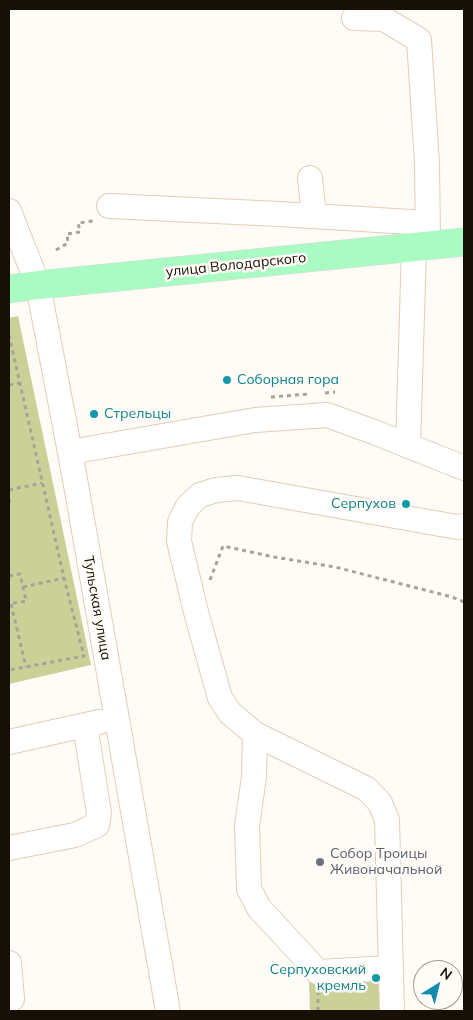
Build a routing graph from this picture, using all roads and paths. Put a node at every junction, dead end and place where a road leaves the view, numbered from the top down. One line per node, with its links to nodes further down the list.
1 (354, 18): 6 (street)
2 (310, 178): 5 (street)
3 (109, 206): 5 (street); 8 (path)
4 (9, 210): 9 (street, Тульская улица)
5 (314, 216): 6 (street)
6 (423, 239): 7 (main road, улица Володарского); 9 (main road, улица Володарского); 14 (street)
7 (464, 242)
8 (56, 250)
9 (38, 285): 10 (main road, улица Володарского); 15 (street, Тульская улица)
10 (9, 290)
11 (9, 335): 12 (path)
12 (19, 383): 13 (path); 17 (path)
13 (9, 385)
14 (408, 446): 15 (street); 16 (street)
15 (70, 452): 30 (street, Тульская улица)
16 (464, 468)
17 (42, 483): 18 (path); 24 (path)
18 (9, 490)
19 (9, 499): 20 (path)
20 (9, 506)
21 (464, 526): 32 (street)
22 (223, 546): 26 (path)
23 (9, 576): 25 (path)
24 (64, 578): 25 (path); 28 (path)
25 (22, 587): 27 (path)
26 (464, 602)
27 (10, 604): 28 (path)
28 (26, 667): 29 (path)
29 (9, 670)
30 (116, 718): 31 (street); 38 (street, Тульская улица)
31 (85, 725): 33 (street); 34 (street)
32 (256, 734): 36 (street); 36 (street)
33 (9, 742)
34 (9, 848)
35 (9, 964): 37 (street)
36 (390, 968): 39 (street)
37 (12, 999)
38 (168, 1011)
39 (392, 1011)

